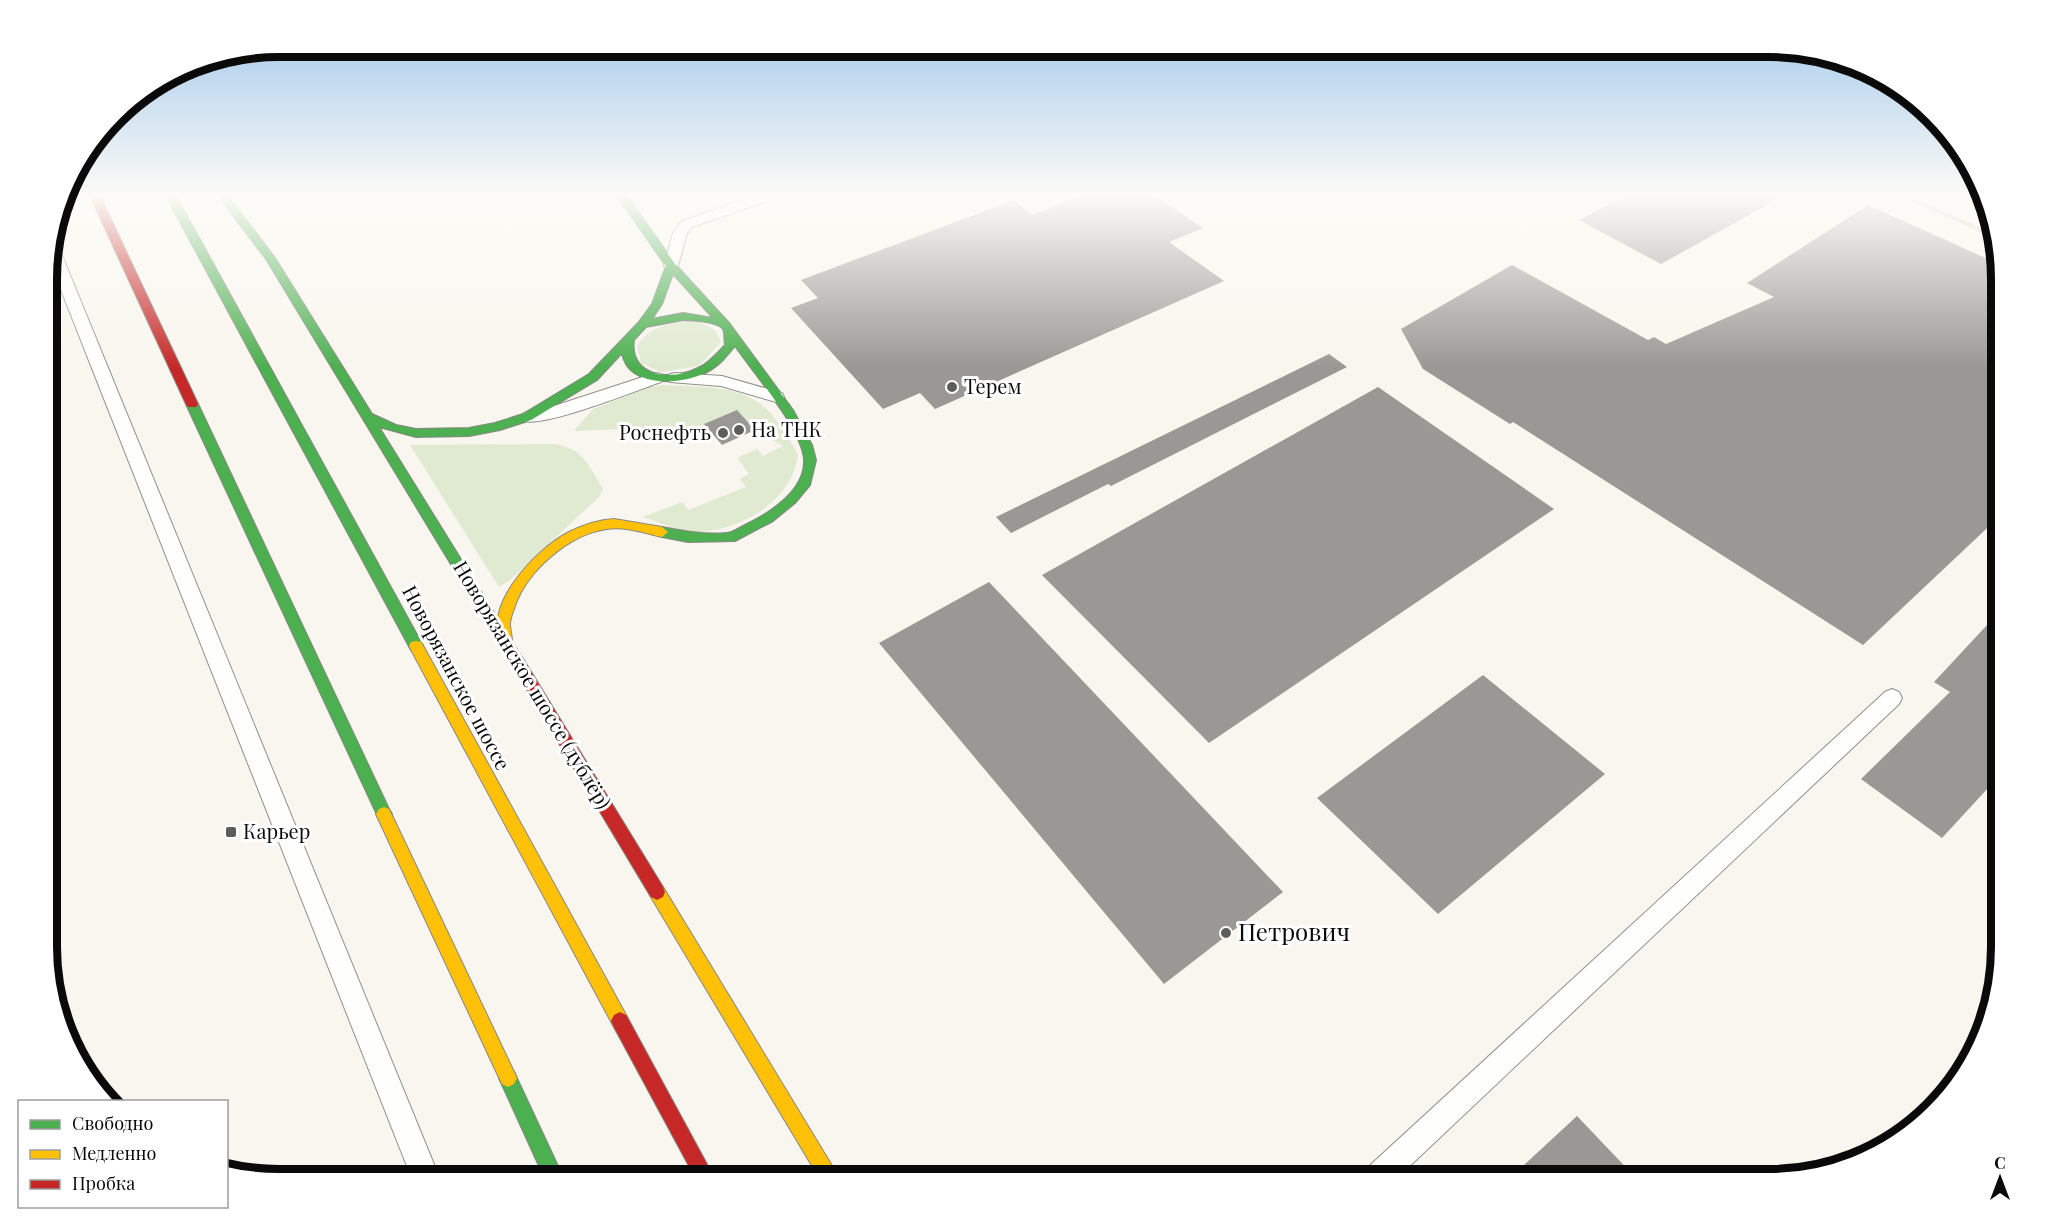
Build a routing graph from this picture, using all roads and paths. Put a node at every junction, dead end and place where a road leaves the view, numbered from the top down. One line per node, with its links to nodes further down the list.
1 (122, 253): 19 (main road)
2 (202, 253): 20 (main road, Новорязанское шоссе)
3 (266, 253): 14 (main road, Новорязанское шоссе (дублёр))
4 (662, 253): 7 (main road)
5 (674, 253): 7 (street)
6 (57, 262): 18 (street)
7 (671, 266): 8 (main road); 9 (main road)
8 (642, 325): 9 (main road); 10 (main road)
9 (728, 329): 12 (main road); 13 (main road)
10 (629, 338): 11 (main road); 15 (main road)
11 (655, 378): 12 (main road); 15 (street)
12 (676, 378): 13 (street)
13 (776, 397): 16 (main road)
14 (369, 417): 15 (main road); 16 (main road, Новорязанское шоссе (дублёр))
15 (527, 417)
16 (506, 643): 21 (main road, Новорязанское шоссе (дублёр))
17 (1892, 698): 22 (street)
18 (422, 1169)
19 (550, 1169)
20 (701, 1169)
21 (825, 1169)
22 (1387, 1169)

